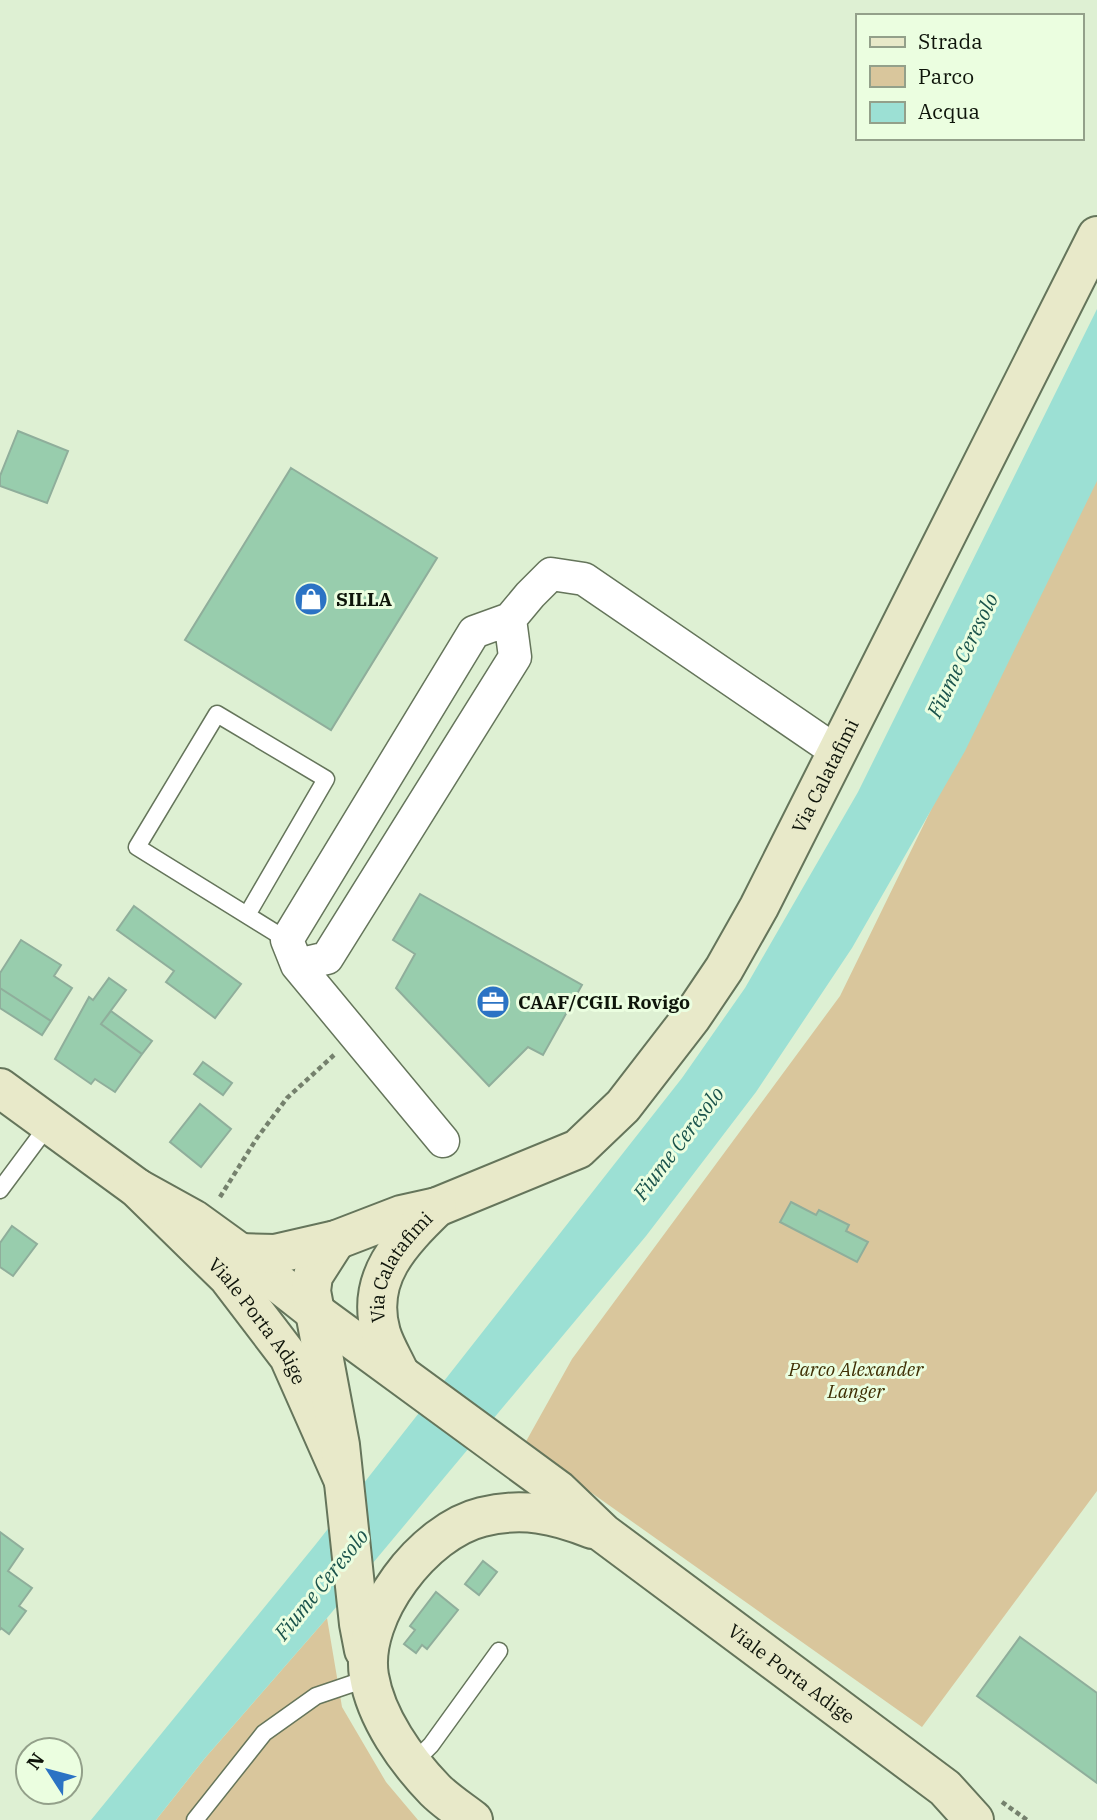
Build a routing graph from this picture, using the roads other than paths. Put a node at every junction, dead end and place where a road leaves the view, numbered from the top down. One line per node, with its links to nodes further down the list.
1 (1097, 236): 3 (main road, Via Calatafimi)
2 (510, 619): 3 (street); 5 (street); 5 (street)
3 (837, 752): 11 (main road, Via Calatafimi)
4 (247, 915): 4 (lane); 5 (lane)
5 (292, 953): 8 (street)
6 (0, 1087): 7 (main road, Viale Porta Adige)
7 (49, 1124): 9 (main road, Viale Porta Adige); 10 (lane)
8 (443, 1141)
9 (137, 1188): 13 (main road, Viale Porta Adige); 16 (main road, Viale Porta Adige)
10 (0, 1191)
11 (437, 1207): 12 (main road, Via Calatafimi); 15 (main road, Via Calatafimi)
12 (336, 1240): 13 (main road, Via Calatafimi); 14 (main road)
13 (240, 1253): 14 (main road, Viale Porta Adige)
14 (316, 1312): 15 (main road, Viale Porta Adige); 16 (main road, Viale Porta Adige)
15 (399, 1372): 17 (main road, Viale Porta Adige)
16 (342, 1479): 19 (main road, Viale Porta Adige)
17 (604, 1533): 19 (main road, Viale Porta Adige); 24 (main road, Viale Porta Adige)
18 (499, 1651): 20 (lane)
19 (368, 1673): 20 (main road, Viale Porta Adige); 22 (lane)
20 (412, 1764): 21 (main road, Viale Porta Adige)
21 (443, 1806): 23 (main road, Viale Porta Adige)
22 (195, 1820)
23 (473, 1820)
24 (974, 1820)

